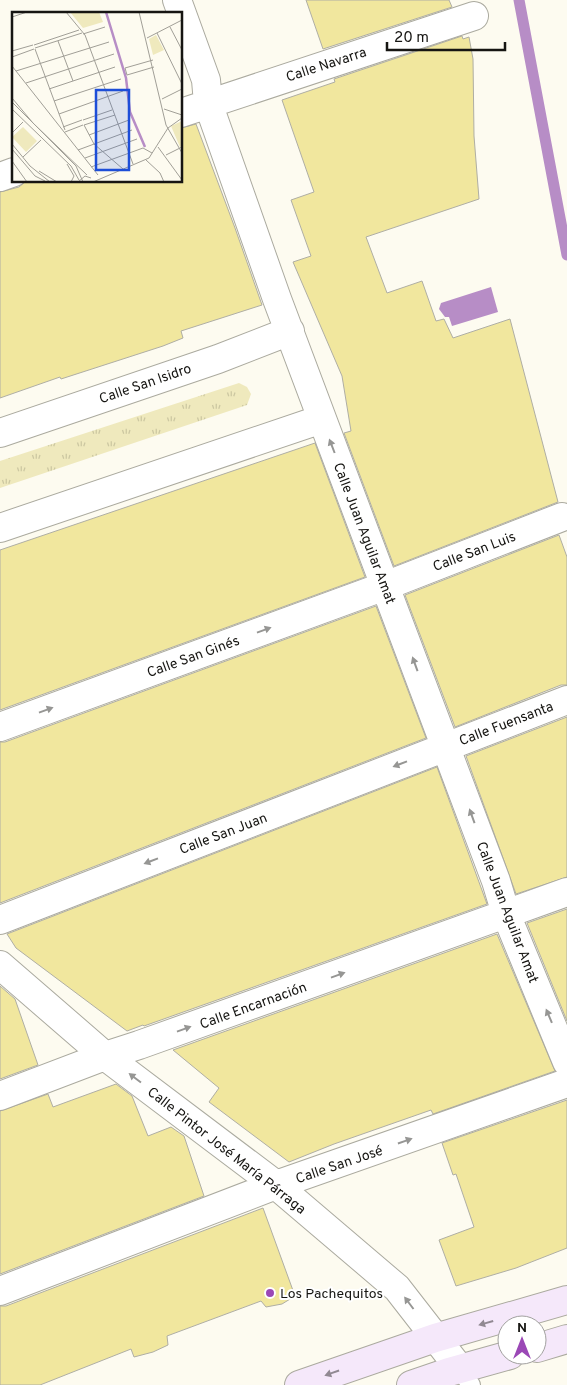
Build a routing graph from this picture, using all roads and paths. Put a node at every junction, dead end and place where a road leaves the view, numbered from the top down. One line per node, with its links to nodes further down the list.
1 (177, 0): 2 (street, Calle Juan Aguilar Amat)
2 (181, 12)
3 (182, 14): 5 (street, Calle Juan Aguilar Amat)
4 (474, 16): 5 (street, Calle Navarra)
5 (208, 104): 6 (street, Calle Navarra); 9 (street, Calle Juan Aguilar Amat)
6 (182, 113)
7 (12, 173): 8 (street)
8 (0, 177)
9 (290, 332): 10 (street, Calle Juan Aguilar Amat); 11 (street, Calle San Isidro)
10 (322, 419): 13 (street); 14 (street, Calle Juan Aguilar Amat, one-way to 10)
11 (0, 433)
12 (562, 517): 14 (street, Calle San Luis)
13 (0, 528)
14 (386, 586): 16 (street, Calle San Ginés, one-way to 14); 17 (street, Calle Juan Aguilar Amat, one-way to 14)
15 (567, 700): 17 (street, Calle Fuensanta)
16 (0, 727)
17 (446, 746): 19 (street, Calle Juan Aguilar Amat, one-way to 17); 20 (street, Calle San Juan, one-way to 20)
18 (567, 892): 19 (street, Calle Encarnación)
19 (506, 914): 22 (street, Calle Encarnación, one-way to 19); 23 (street, Calle Juan Aguilar Amat, one-way to 19)
20 (0, 920)
21 (0, 965): 22 (street, Calle Pintor José María Párraga)
22 (105, 1056): 25 (street, Calle Encarnación); 26 (street, Calle Pintor José María Párraga, one-way to 22)
23 (567, 1062)
24 (567, 1084): 26 (street, Calle San José, one-way to 24)
25 (0, 1096)
26 (276, 1185): 27 (street, Calle San José); 29 (street, Calle Pintor José María Párraga, one-way to 26)
27 (0, 1291)
28 (567, 1300): 29 (main road, one-way to 29)
29 (435, 1338): 33 (street, Calle Pintor José María Párraga); 34 (main road, one-way to 34)
30 (567, 1339): 31 (main road)
31 (547, 1345)
32 (497, 1362): 33 (main road)
33 (466, 1377): 35 (main road)
34 (299, 1385)
35 (411, 1385)

